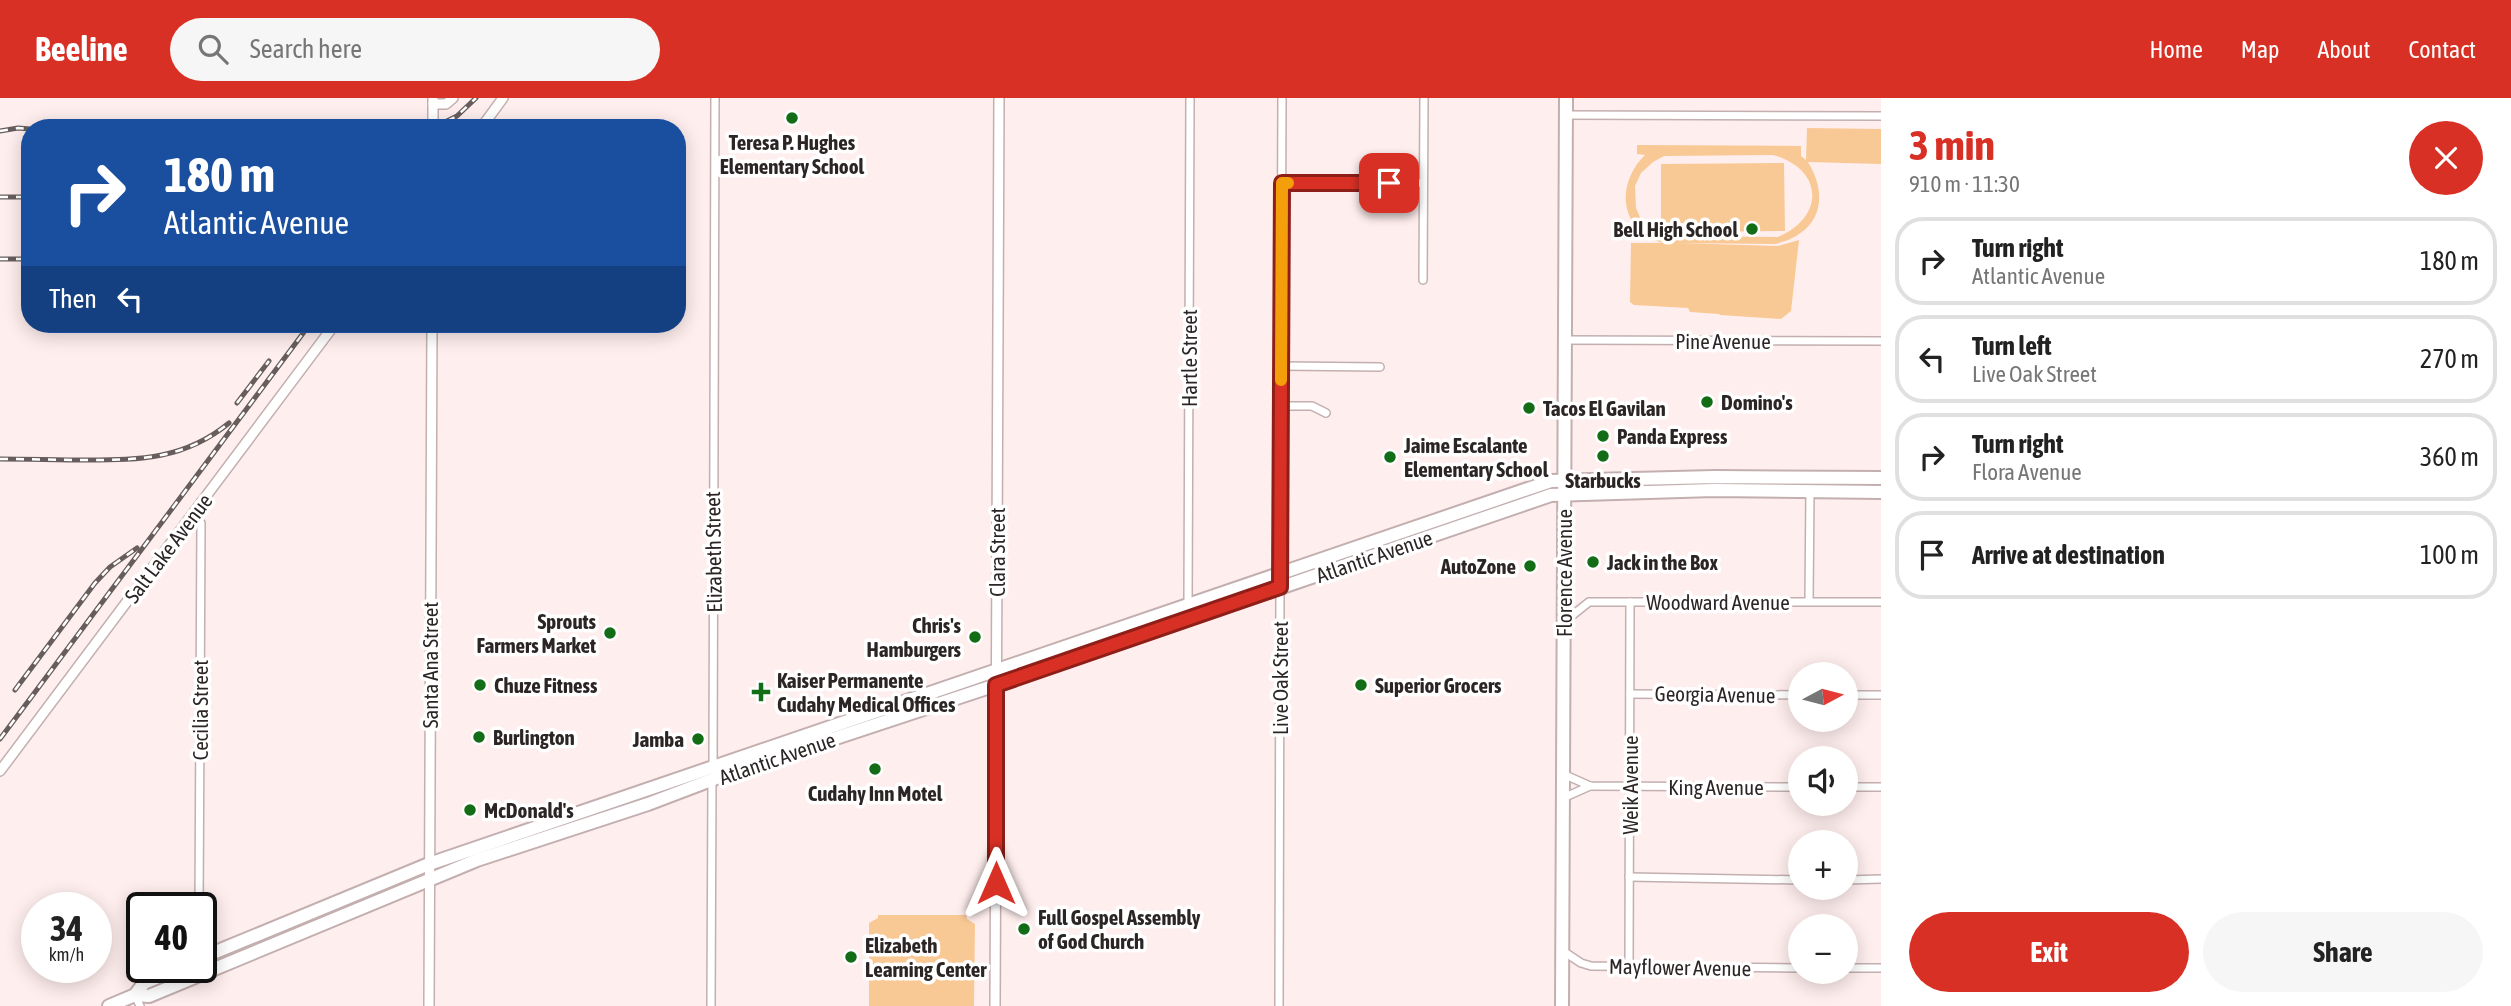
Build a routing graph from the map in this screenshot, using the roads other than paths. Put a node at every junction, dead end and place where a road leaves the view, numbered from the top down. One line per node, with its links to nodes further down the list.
1 (453, 98): 9 (street)
2 (503, 98): 13 (street)
3 (715, 98): 43 (street, Elizabeth Street)
4 (999, 98): 36 (street, Clara Street)
5 (1190, 98): 34 (street, Hartle Street)
6 (1283, 98): 14 (street, Live Oak Street)
7 (1424, 98): 15 (street)
8 (1566, 98): 10 (main road, Florence Avenue)
9 (433, 101): 12 (street)
10 (1566, 115): 11 (street); 19 (main road, Florence Avenue)
11 (1881, 116)
12 (433, 119)
13 (488, 119)
14 (1282, 183): 15 (street); 21 (street, Live Oak Street)
15 (1423, 183): 16 (street)
16 (1423, 280)
17 (328, 333): 29 (street, Salt Lake Avenue)
18 (432, 333): 51 (street, Santa Ana Street)
19 (1565, 340): 20 (street, Pine Avenue); 27 (main road, Florence Avenue)
20 (1881, 341)
21 (1281, 366): 22 (street); 23 (street, Live Oak Street)
22 (1380, 367)
23 (1281, 406): 24 (street); 30 (street, Live Oak Street)
24 (1326, 413)
25 (1881, 478): 26 (main road, Atlantic Avenue)
26 (1810, 484): 27 (main road, Atlantic Avenue); 28 (main road, Atlantic Avenue); 31 (street)
27 (1564, 487): 30 (main road, Atlantic Avenue); 35 (main road, Florence Avenue)
28 (1881, 492)
29 (193, 514): 42 (street, Salt Lake Avenue); 57 (street, Cecilia Street)
30 (1280, 581): 34 (main road, Atlantic Avenue); 72 (street, Live Oak Street)
31 (1809, 601): 32 (street, Woodward Avenue); 33 (street, Woodward Avenue)
32 (1630, 602): 35 (street, Woodward Avenue); 38 (street, Weik Avenue)
33 (1881, 602)
34 (1190, 611): 36 (main road, Atlantic Avenue); 37 (main road, Atlantic Avenue)
35 (1564, 623): 44 (main road, Florence Avenue)
36 (996, 670): 37 (street, Clara Street); 43 (main road, Atlantic Avenue)
37 (996, 685): 43 (main road, Atlantic Avenue); 71 (street, Clara Street)
38 (1630, 694): 39 (street, Georgia Avenue); 46 (street, Weik Avenue)
39 (1788, 695)
40 (1858, 695): 41 (street)
41 (1881, 695)
42 (0, 771)
43 (713, 773): 51 (main road, Atlantic Avenue); 53 (main road, Atlantic Avenue); 70 (street, Elizabeth Street)
44 (1563, 774): 45 (street, King Avenue); 50 (main road, Florence Avenue)
45 (1590, 786): 46 (street, King Avenue); 50 (street, King Avenue)
46 (1630, 787): 47 (street, King Avenue); 52 (street, Weik Avenue)
47 (1788, 787)
48 (1858, 787): 49 (street)
49 (1881, 787)
50 (1563, 798): 59 (main road, Florence Avenue)
51 (429, 864): 53 (street, Santa Ana Street); 58 (main road, Atlantic Avenue)
52 (1629, 877): 55 (street); 61 (street, Weik Avenue)
53 (429, 878): 60 (main road, Atlantic Avenue); 69 (street, Santa Ana Street)
54 (1881, 879): 56 (street)
55 (1788, 880)
56 (1858, 880)
57 (199, 892)
58 (217, 949)
59 (1563, 951): 61 (street, Mayflower Avenue); 73 (main road, Florence Avenue)
60 (217, 967)
61 (1629, 967): 62 (street, Mayflower Avenue)
62 (1788, 968)
63 (1858, 968): 64 (street)
64 (1881, 968)
65 (144, 983): 67 (main road, Atlantic Avenue)
66 (179, 983): 67 (main road, Atlantic Avenue)
67 (137, 1000): 68 (main road, Atlantic Avenue)
68 (109, 1006)
69 (429, 1006)
70 (711, 1006)
71 (995, 1006)
72 (1279, 1006)
73 (1562, 1006)

